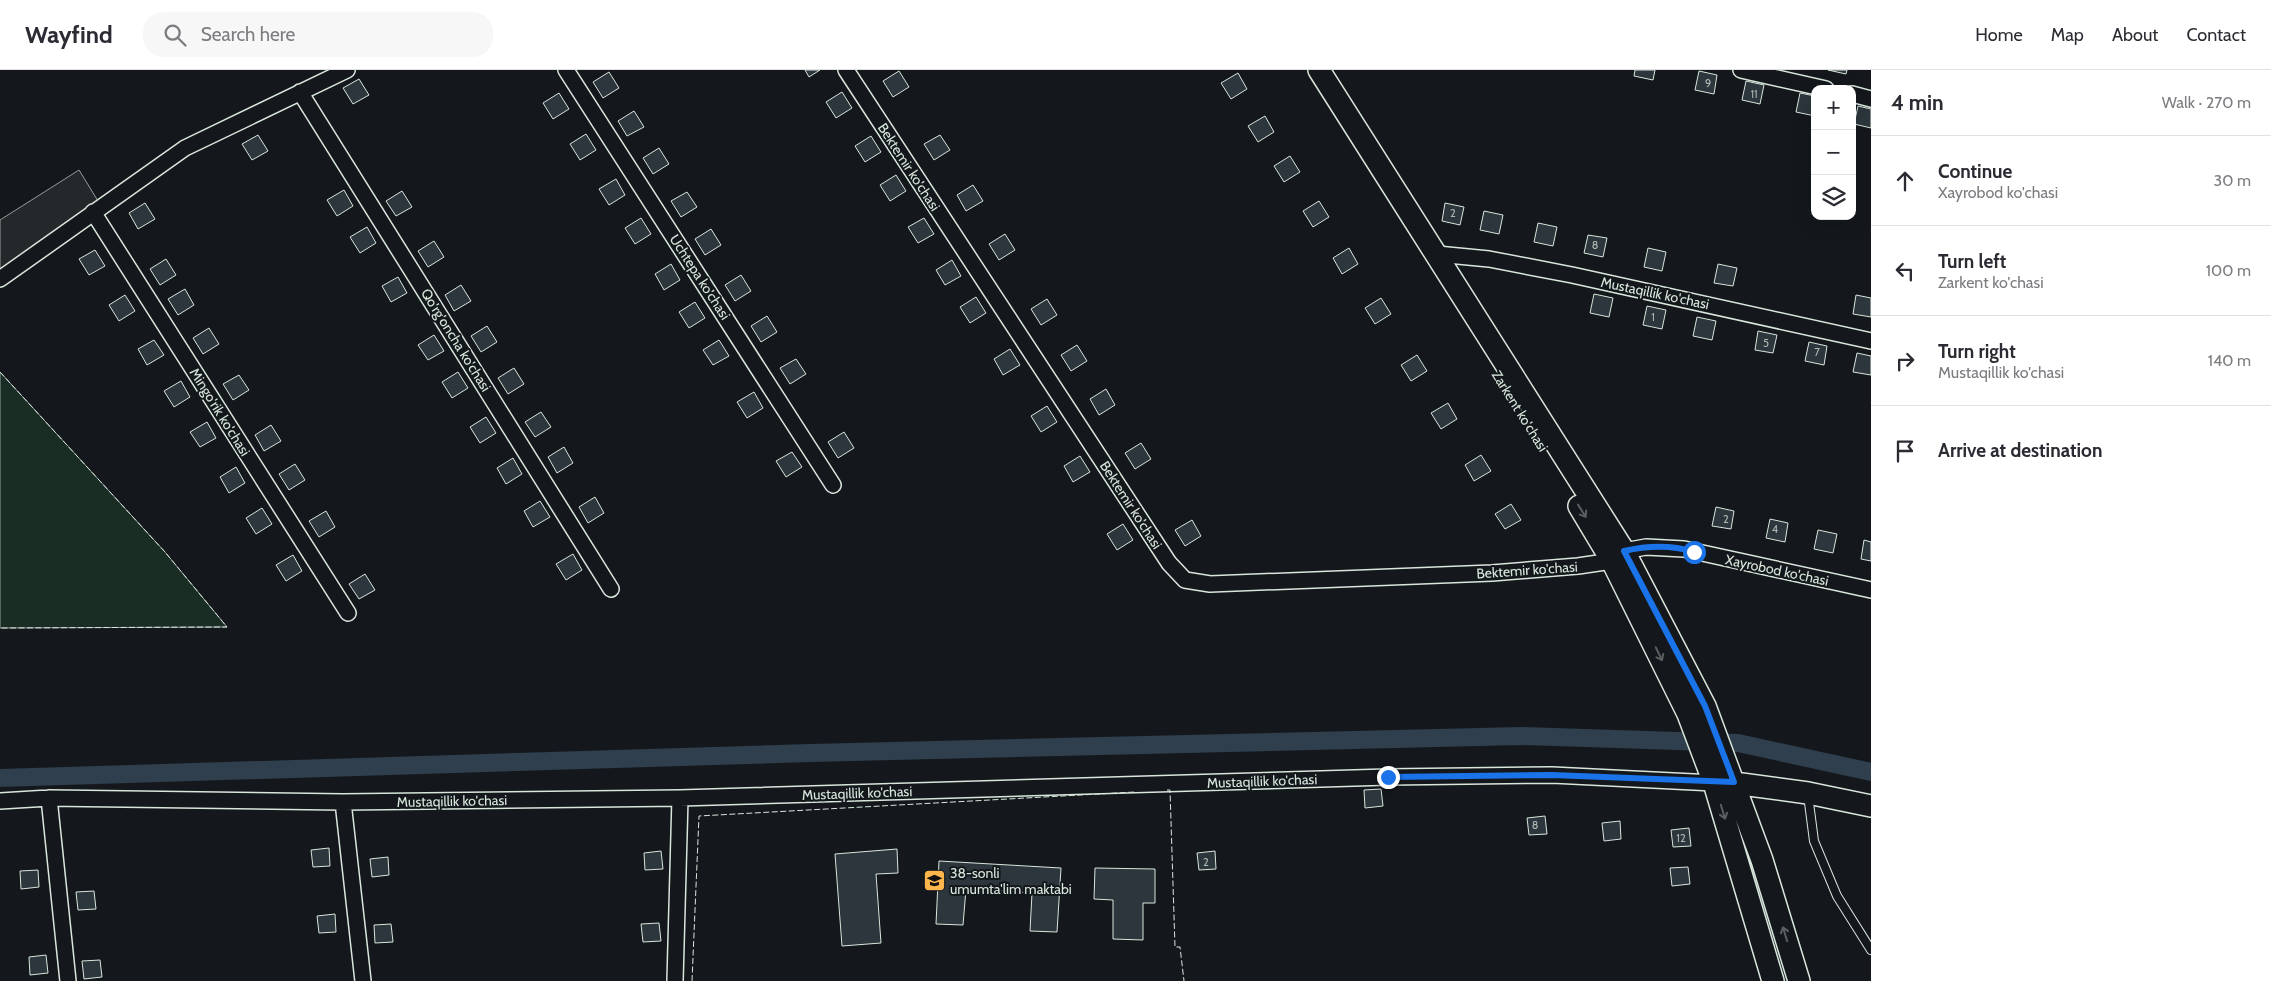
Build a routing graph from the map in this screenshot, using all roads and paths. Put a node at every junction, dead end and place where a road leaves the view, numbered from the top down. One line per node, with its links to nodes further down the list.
1 (347, 70): 8 (street)
2 (566, 70): 15 (street, Uchtepa ko'chasi)
3 (846, 70): 16 (street, Bektemir ko'chasi)
4 (1305, 70): 16 (main road, Zarkent ko'chasi, one-way to 16)
5 (1319, 70): 12 (main road, Zarkent ko'chasi)
6 (1741, 70): 7 (street)
7 (1811, 86)
8 (300, 92): 11 (street); 17 (street, Qo'rg'oncha ko'chasi)
9 (1856, 95): 10 (street)
10 (1871, 98)
11 (93, 212): 13 (street); 19 (street, Mingo'rik ko'chasi)
12 (1437, 254): 14 (street, Mustaqillik ko'chasi); 16 (main road, Zarkent ko'chasi)
13 (0, 279)
14 (1871, 341)
15 (833, 484)
16 (1618, 556): 18 (street, Xayrobod ko'chasi); 20 (main road, Zarkent ko'chasi)
17 (611, 589)
18 (1871, 590)
19 (348, 613)
20 (1718, 766): 21 (main road); 23 (street, Mustaqillik ko'chasi); 31 (main road, one-way to 31); 32 (main road, one-way to 20)
21 (1808, 793): 26 (main road); 27 (lane)
22 (48, 798): 24 (street, Mustaqillik ko'chasi); 25 (street, Mustaqillik ko'chasi); 28 (street)
23 (680, 798): 25 (street, Mustaqillik ko'chasi); 30 (street)
24 (0, 801)
25 (342, 802): 29 (street)
26 (1871, 806)
27 (1871, 950)
28 (68, 981)
29 (363, 981)
30 (675, 981)
31 (1773, 981)
32 (1799, 981)

